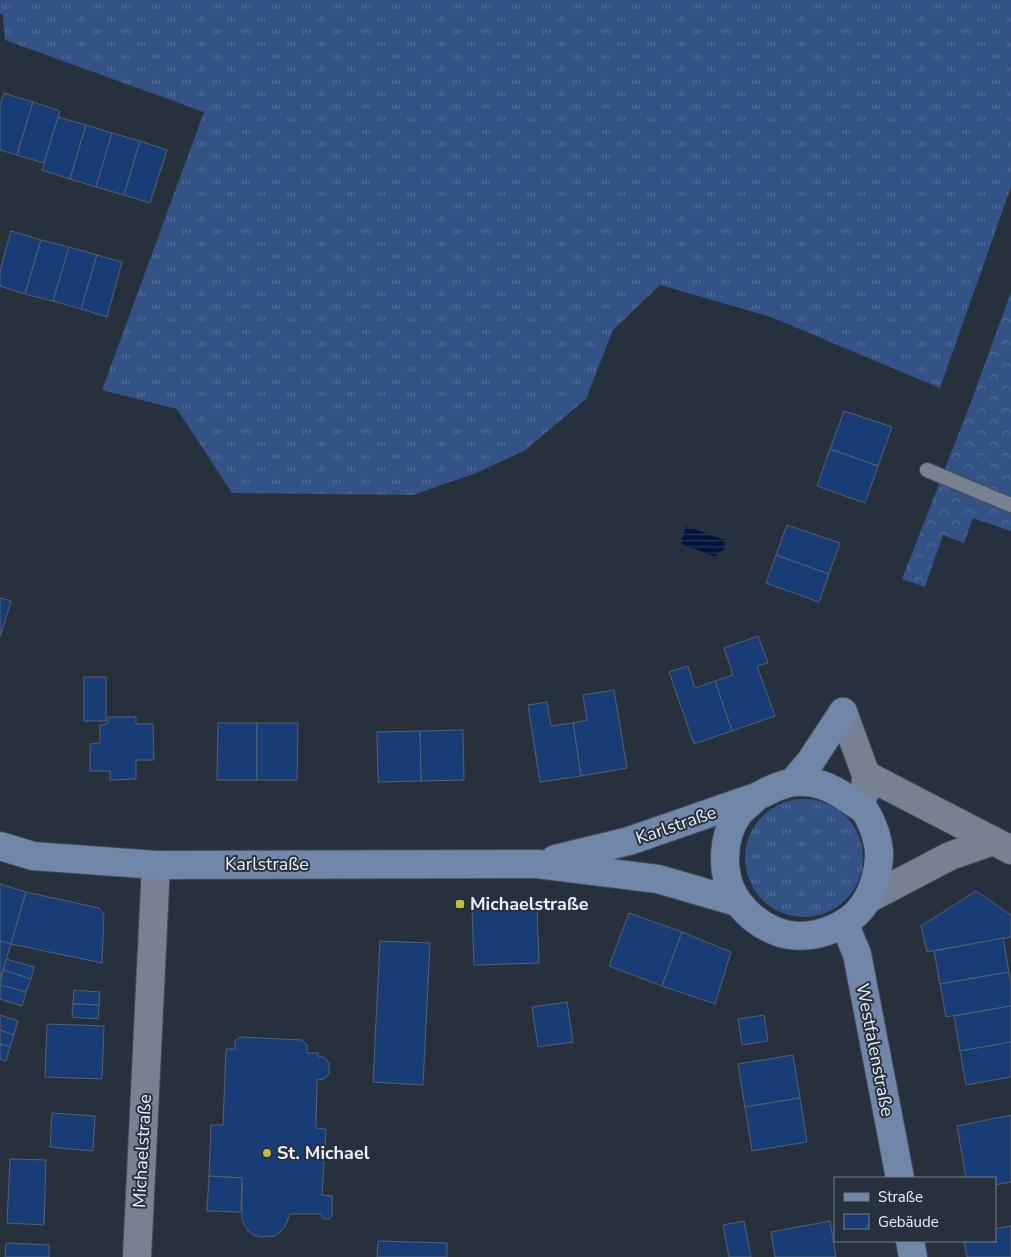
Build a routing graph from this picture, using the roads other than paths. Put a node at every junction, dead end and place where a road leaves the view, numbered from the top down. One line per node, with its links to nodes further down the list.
1 (927, 470): 2 (lane)
2 (1011, 504)
3 (866, 775): 4 (street, Karlstraße); 6 (street, Karlstraße); 7 (street, Karlstraße)
4 (793, 782): 5 (street, Karlstraße); 6 (street, Karlstraße)
5 (756, 798): 9 (street, Karlstraße); 12 (street, Karlstraße)
6 (864, 810): 11 (street, Karlstraße)
7 (1002, 845): 11 (street, Karlstraße)
8 (0, 846): 10 (street, Karlstraße)
9 (537, 864): 10 (street, Karlstraße); 12 (street, Karlstraße)
10 (156, 865): 16 (street, Michaelstraße)
11 (868, 899): 13 (street, Karlstraße)
12 (737, 902): 13 (street, Karlstraße)
13 (844, 923): 14 (street, Westfalenstraße)
14 (900, 1177)
15 (910, 1242): 17 (street)
16 (137, 1257)
17 (913, 1257)

